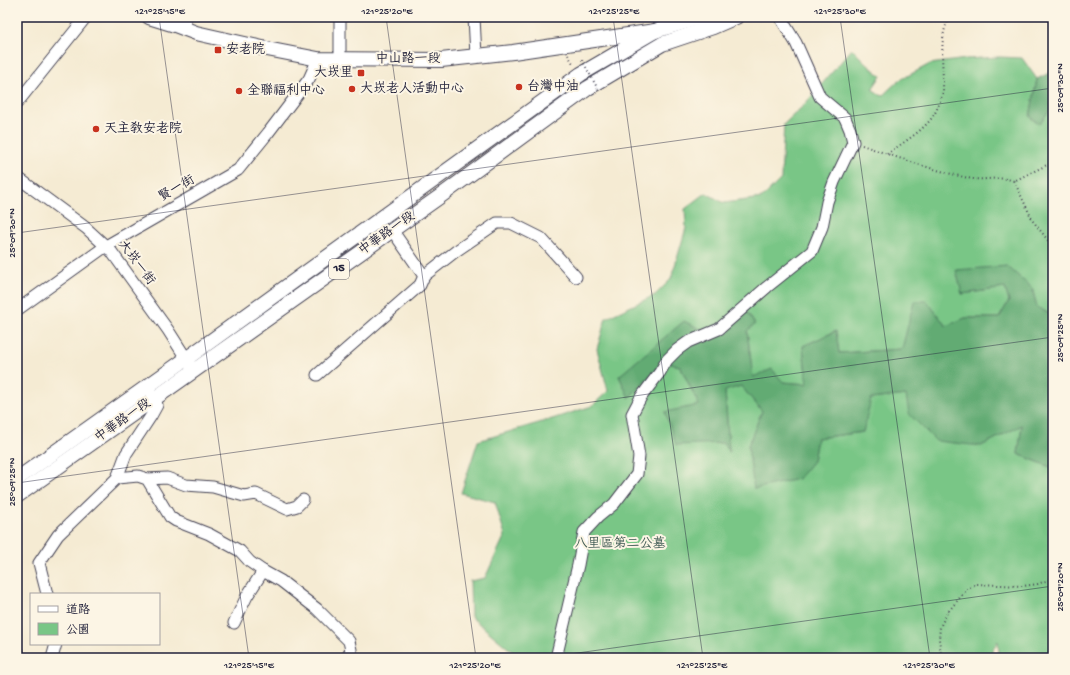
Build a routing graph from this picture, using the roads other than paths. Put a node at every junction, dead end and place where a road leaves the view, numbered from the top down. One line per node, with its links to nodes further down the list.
1 (86, 17): 14 (street)
2 (149, 17): 8 (main road, 中山路一段)
3 (340, 17): 13 (street)
4 (474, 17): 11 (street)
5 (701, 17): 9 (main road, 15)
6 (736, 17): 10 (main road, 15)
7 (780, 17): 35 (street)
8 (185, 23): 12 (main road, 中山路一段)
9 (656, 31): 10 (main road); 11 (main road, 中山路一段); 21 (main road, 中華路一段 / 15)
10 (662, 44): 16 (main road, 中華路一段 / 15)
11 (476, 56): 13 (main road, 中山路一段)
12 (318, 59): 13 (main road, 中山路一段); 17 (street, 賢一街)
13 (340, 59)
14 (17, 103)
15 (17, 177): 17 (street, 大崁一街)
16 (392, 230): 18 (street); 21 (main road, 中華路一段 / 15)
17 (106, 246): 20 (street, 賢一街); 21 (street, 大崁一街)
18 (424, 276): 19 (street); 22 (street)
19 (576, 277)
20 (17, 310)
21 (190, 365): 23 (main road, 中華路一段 / 15)
22 (317, 375)
23 (151, 393): 24 (street); 25 (main road, 中華路一段 / 15); 27 (main road, 中華路一段 / 15)
24 (116, 478): 26 (street); 30 (street)
25 (17, 479)
26 (147, 479): 28 (street); 29 (street)
27 (17, 496)
28 (303, 500)
29 (263, 571): 31 (street); 34 (street)
30 (47, 593)
31 (234, 623)
32 (56, 645): 33 (street)
33 (52, 658)
34 (347, 658)
35 (556, 658)

